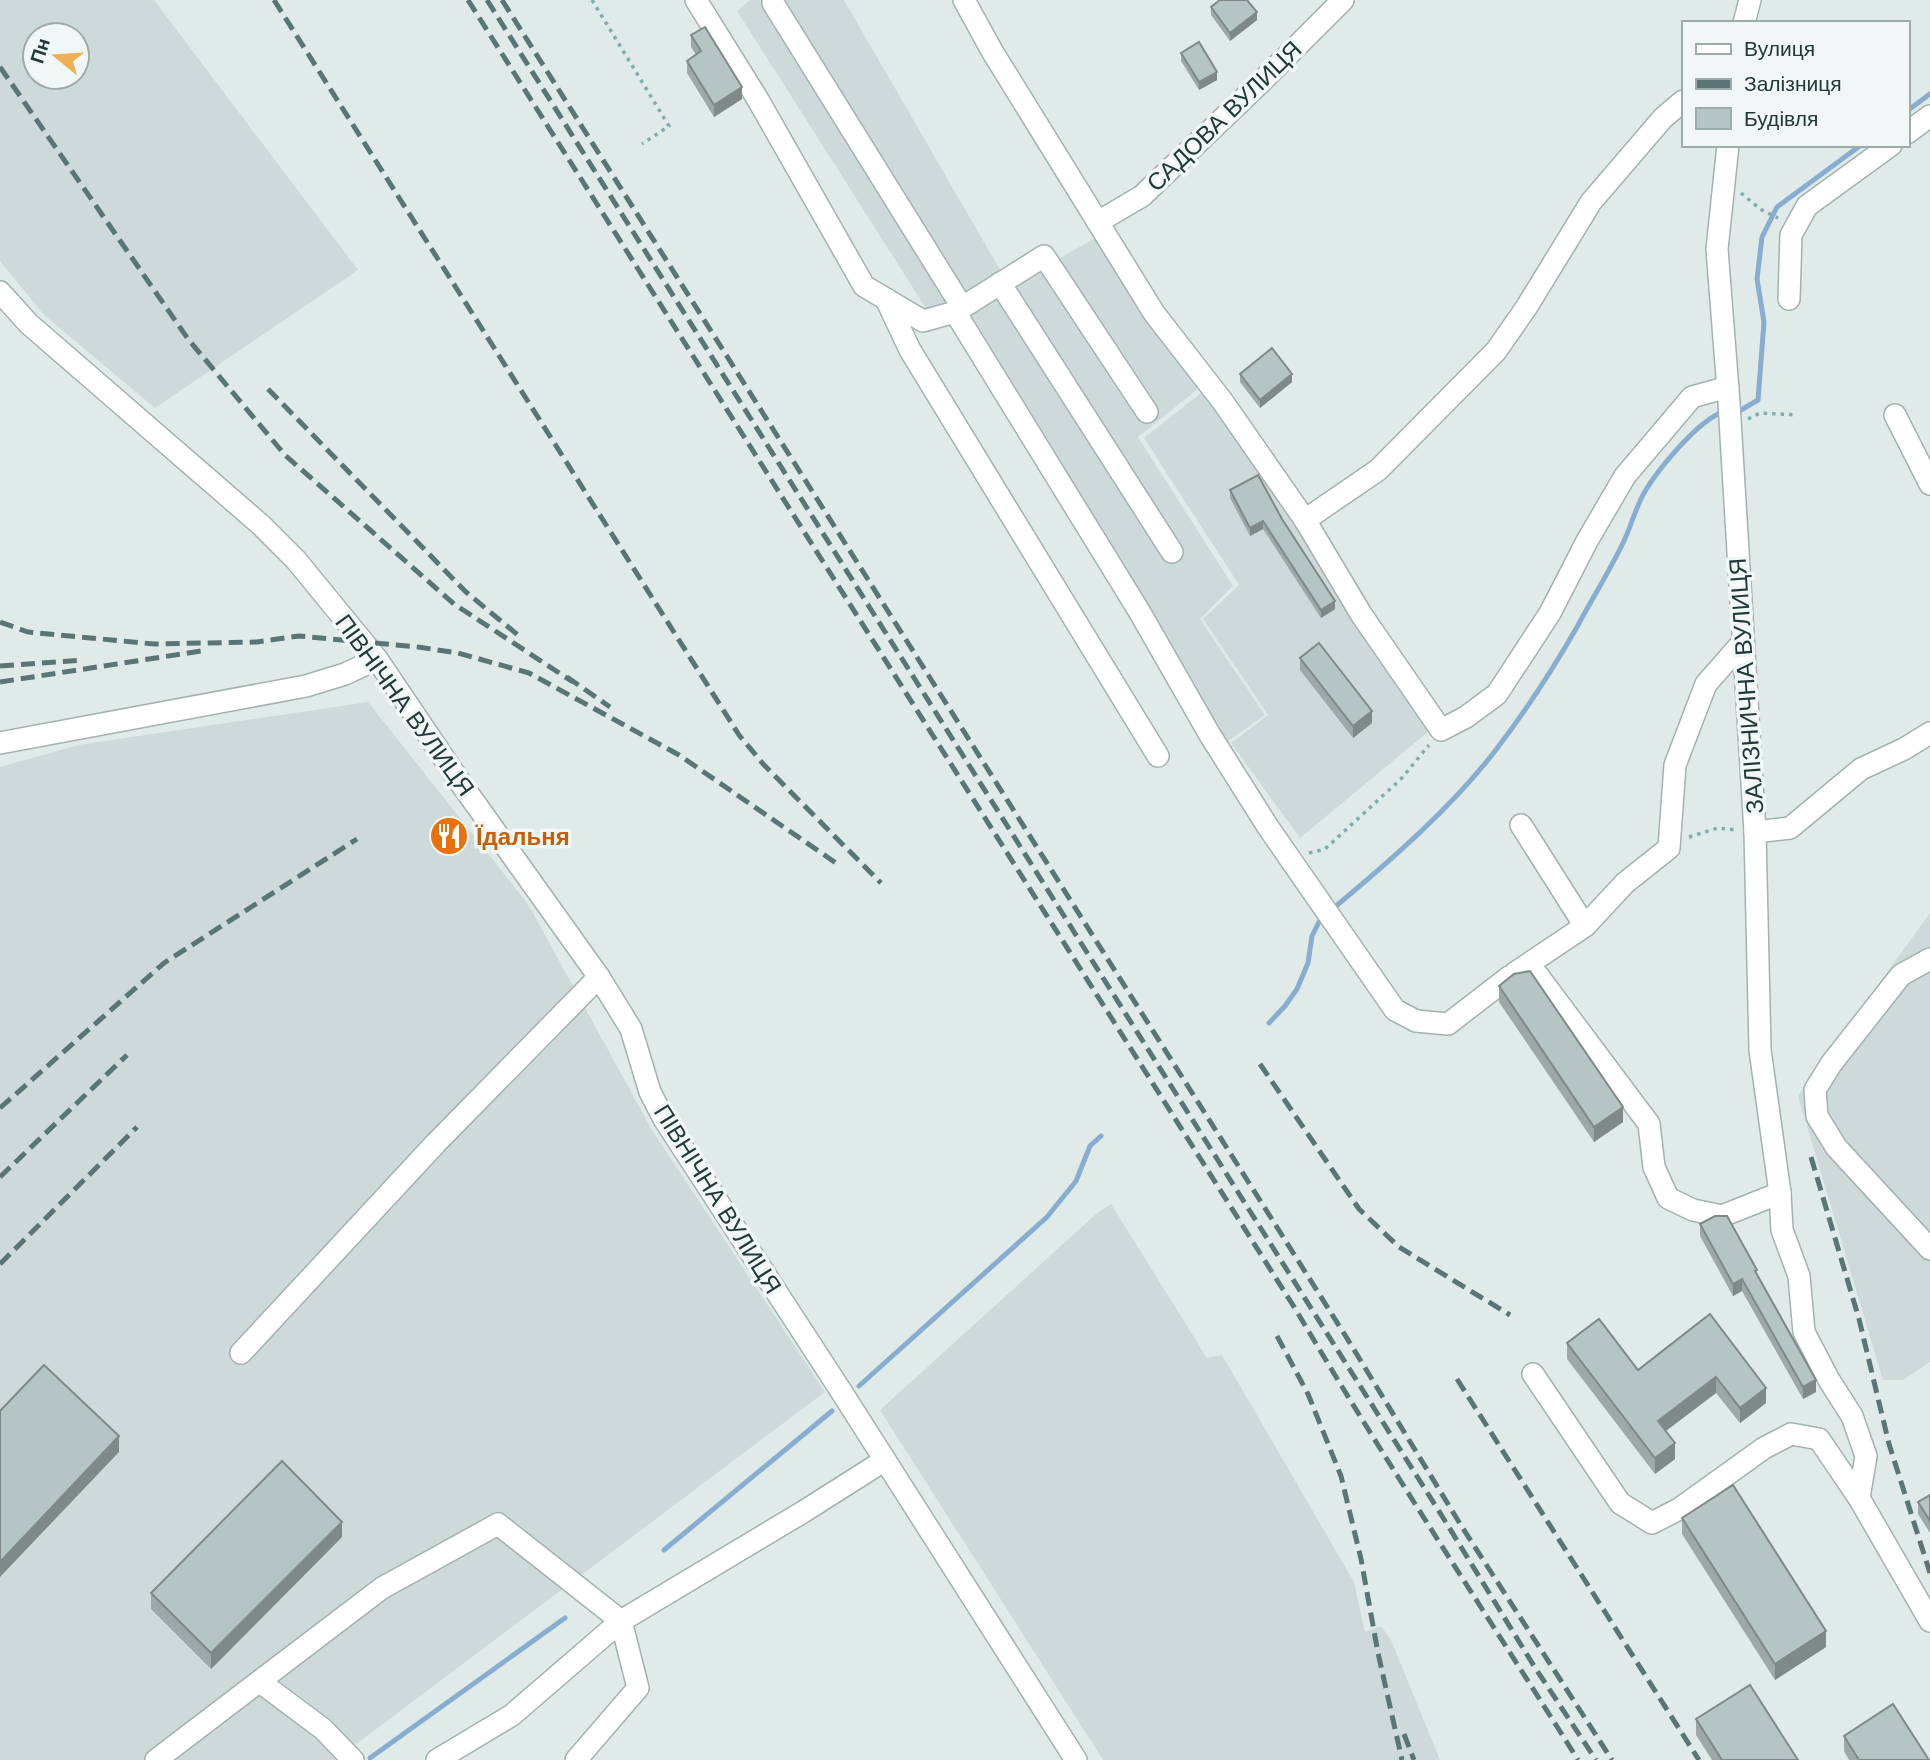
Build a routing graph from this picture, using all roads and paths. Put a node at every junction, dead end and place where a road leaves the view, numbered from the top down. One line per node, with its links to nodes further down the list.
1 (592, 0): 11 (path)
2 (696, 0): 19 (street)
3 (964, 0): 16 (street)
4 (1343, 0): 16 (street, САДОВА ВУЛИЦЯ)
5 (1750, 0): 7 (street)
6 (773, 3): 21 (street)
7 (1745, 21)
8 (1682, 102): 27 (street)
9 (1930, 116): 10 (street)
10 (1909, 132)
11 (642, 144)
12 (1728, 147): 22 (street, ЗАЛІЗНИЧНА ВУЛИЦЯ)
13 (1888, 147): 20 (street)
14 (1760, 209): 15 (path)
15 (1782, 220)
16 (1098, 222): 27 (street)
17 (1000, 283): 21 (street); 23 (street); 28 (street)
18 (0, 292): 30 (street, ПІВНІЧНА ВУЛИЦЯ)
19 (886, 299): 21 (street); 34 (street)
20 (1789, 299)
21 (958, 309): 38 (street)
22 (1729, 410): 24 (path); 29 (street, ЗАЛІЗНИЧНА ВУЛИЦЯ); 31 (street)
23 (1147, 412)
24 (1797, 415)
25 (1895, 415): 26 (street)
26 (1930, 484)
27 (1305, 520): 31 (street)
28 (1172, 552)
29 (1743, 642): 36 (street, ЗАЛІЗНИЧНА ВУЛИЦЯ); 37 (street)
30 (377, 659): 33 (street); 41 (street, ПІВНІЧНА ВУЛИЦЯ)
31 (1441, 730): 38 (path)
32 (1930, 733): 36 (street, ЗАЛІЗНИЧНА ВУЛИЦЯ)
33 (0, 743)
34 (1158, 755)
35 (1521, 825): 39 (street)
36 (1755, 832): 37 (path); 43 (street)
37 (1669, 848): 39 (street)
38 (1289, 857): 42 (street)
39 (1586, 926): 42 (street)
40 (1930, 959): 44 (street)
41 (599, 977): 45 (street); 47 (street, ПІВНІЧНА ВУЛИЦЯ)
42 (1509, 977): 43 (street)
43 (1780, 1193): 48 (street)
44 (1930, 1249)
45 (240, 1353)
46 (1533, 1374): 48 (street)
47 (885, 1460): 49 (street); 56 (street, ПІВНІЧНА ВУЛИЦЯ)
48 (1859, 1498): 50 (street)
49 (621, 1620): 51 (street); 54 (street); 55 (street)
50 (1930, 1621)
51 (260, 1682): 52 (street); 53 (street)
52 (156, 1760)
53 (353, 1760)
54 (437, 1760)
55 (576, 1760)
56 (1076, 1760)

